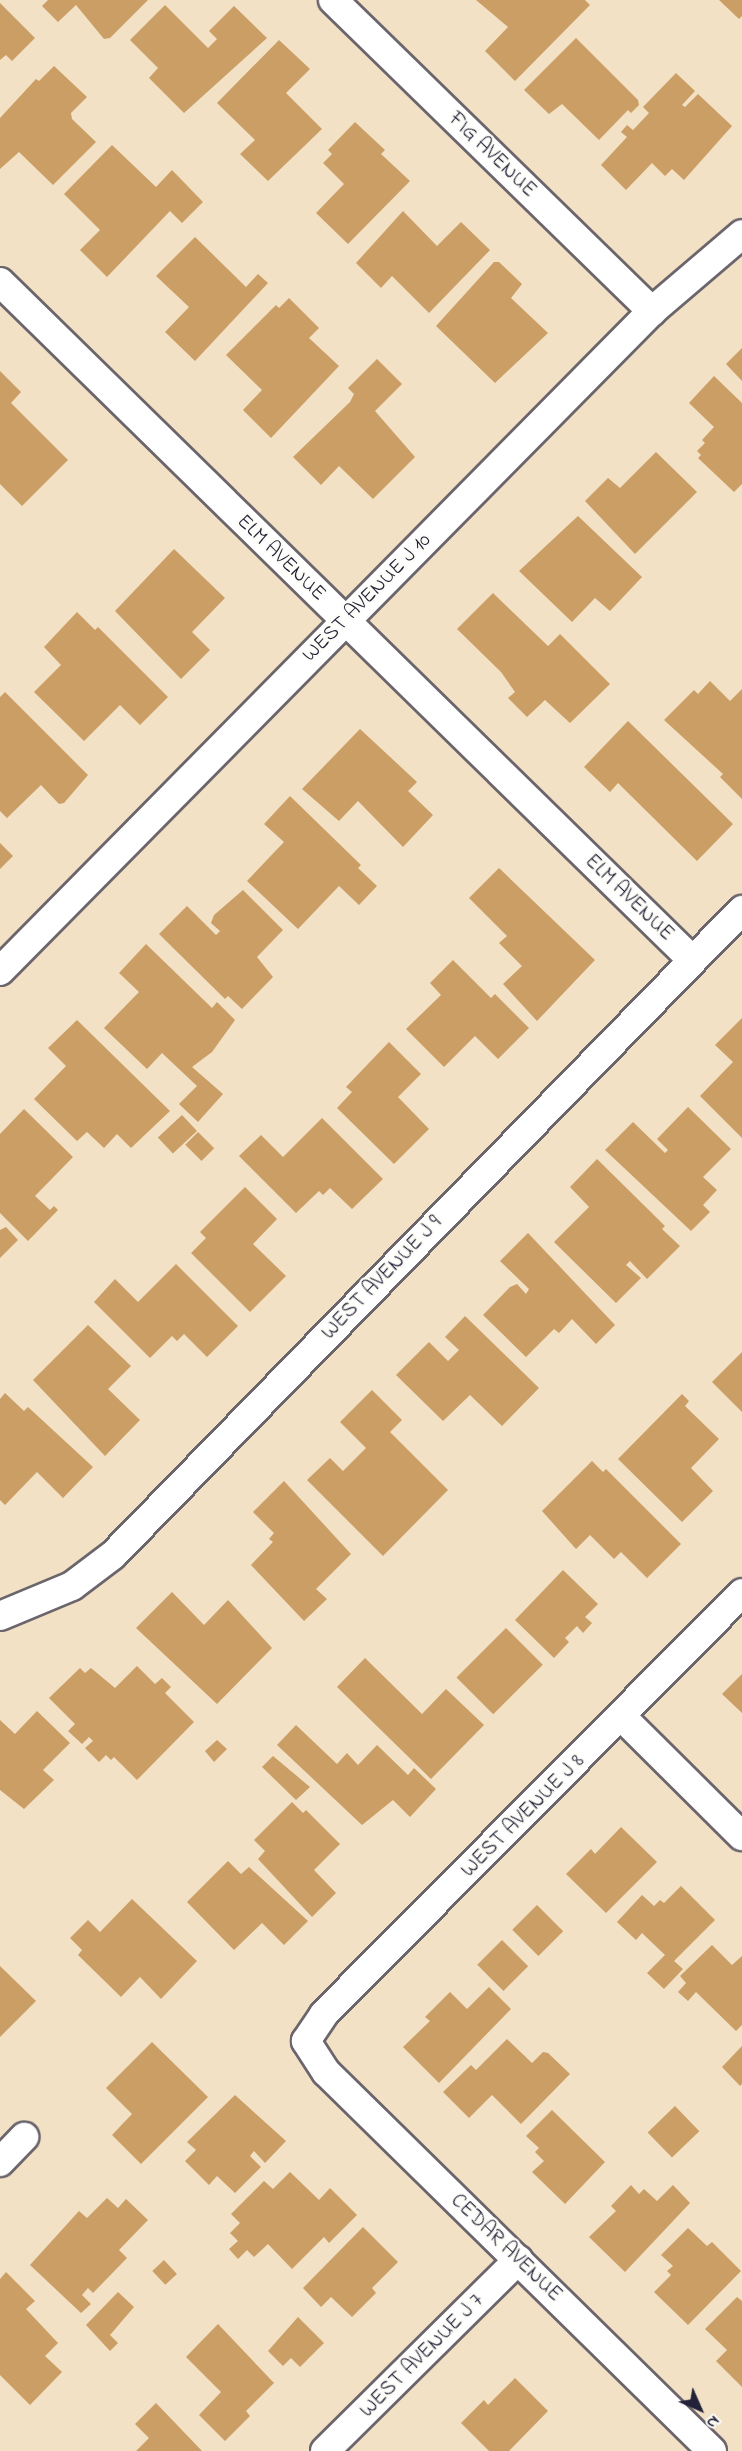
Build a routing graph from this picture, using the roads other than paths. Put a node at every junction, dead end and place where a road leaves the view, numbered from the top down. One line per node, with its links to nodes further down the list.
1 (333, 0): 4 (street, FIG AVENUE)
2 (742, 234): 4 (street, WEST AVENUE J 10)
3 (0, 282): 5 (street, ELM AVENUE)
4 (652, 311): 5 (street, WEST AVENUE J 10)
5 (345, 620): 7 (street, ELM AVENUE); 8 (street, WEST AVENUE J 10)
6 (742, 910): 7 (street, WEST AVENUE J 9)
7 (692, 960): 10 (street, WEST AVENUE J 9)
8 (0, 971)
9 (742, 1593): 11 (street, WEST AVENUE J 8)
10 (0, 1616)
11 (622, 1717): 12 (street); 13 (street, WEST AVENUE J 8)
12 (742, 1836)
13 (306, 2041): 16 (street, CEDAR AVENUE)
14 (24, 2137): 15 (street)
15 (0, 2162)
16 (518, 2260): 17 (street, WEST AVENUE J 7); 18 (street, CEDAR AVENUE)
17 (325, 2451)
18 (712, 2451)

